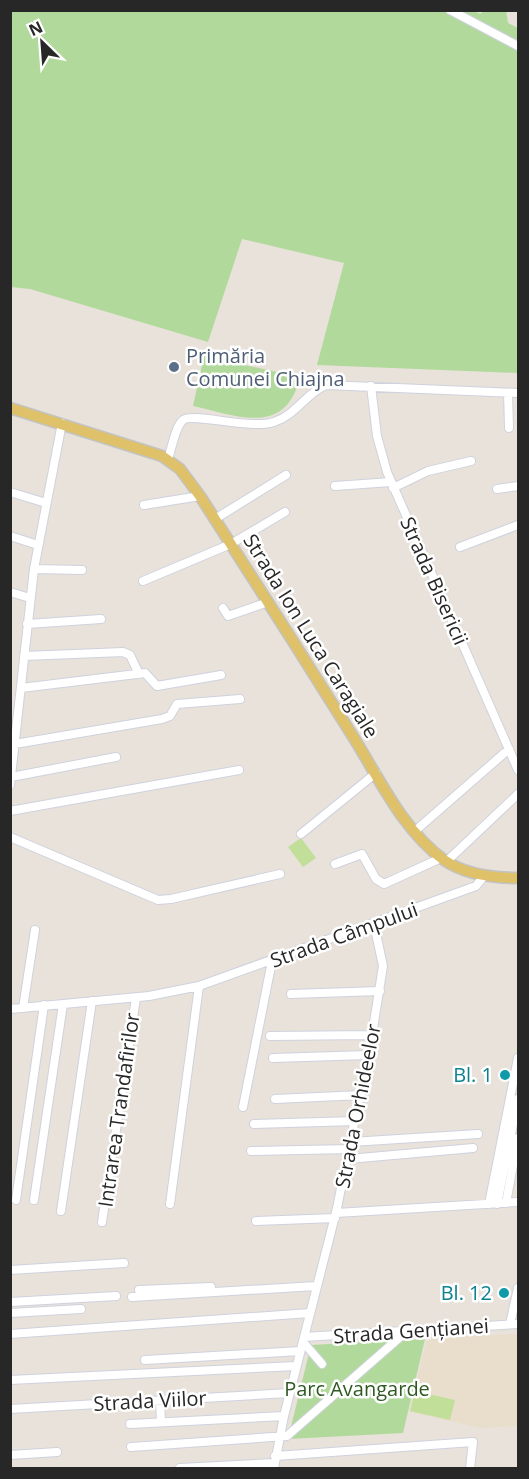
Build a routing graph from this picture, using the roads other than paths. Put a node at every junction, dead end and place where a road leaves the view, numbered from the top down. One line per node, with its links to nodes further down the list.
1 (450, 10): 2 (street)
2 (519, 46)
3 (371, 386): 4 (street); 9 (street); 12 (street, Strada Bisericii)
4 (508, 393): 5 (street); 8 (street)
5 (519, 393)
6 (10, 408): 7 (main road, Strada Ion Luca Caragiale)
7 (62, 423): 9 (main road, Strada Ion Luca Caragiale); 18 (street)
8 (509, 429)
9 (168, 459): 17 (main road, Strada Ion Luca Caragiale)
10 (471, 461): 12 (street)
11 (286, 476): 21 (street)
12 (392, 485): 13 (street); 43 (street, Strada Bisericii)
13 (335, 486)
14 (519, 486): 15 (street)
15 (497, 489)
16 (10, 492): 18 (street)
17 (200, 496): 19 (street); 21 (main road, Strada Ion Luca Caragiale)
18 (46, 503): 25 (street)
19 (144, 505)
20 (285, 512): 24 (street)
21 (215, 519): 24 (main road, Strada Ion Luca Caragiale)
22 (519, 525): 26 (street)
23 (10, 536): 25 (street)
24 (231, 544): 29 (street); 32 (main road, Strada Ion Luca Caragiale)
25 (38, 545): 27 (street)
26 (460, 547)
27 (34, 569): 28 (street); 31 (street)
28 (82, 570)
29 (143, 581)
30 (10, 592): 31 (street)
31 (30, 598): 35 (street)
32 (268, 602): 33 (street); 47 (main road, Strada Ion Luca Caragiale)
33 (223, 608)
34 (101, 619): 35 (street)
35 (27, 624): 36 (street)
36 (24, 656): 37 (street); 40 (street)
37 (139, 674): 38 (street); 40 (street)
38 (221, 675)
39 (10, 690): 40 (street)
40 (21, 691): 42 (street)
41 (240, 699): 42 (street)
42 (14, 738): 48 (street)
43 (510, 749): 46 (street, Strada Bisericii); 52 (street)
44 (116, 757): 48 (street)
45 (239, 770): 51 (street)
46 (519, 770)
47 (376, 773): 52 (main road, Strada Ion Luca Caragiale); 53 (street)
48 (11, 775): 49 (street)
49 (10, 785)
50 (519, 794): 55 (street)
51 (10, 811)
52 (415, 831): 55 (main road, Strada Ion Luca Caragiale)
53 (301, 834)
54 (10, 837): 57 (street)
55 (444, 860): 56 (street); 58 (main road, Strada Ion Luca Caragiale)
56 (336, 864)
57 (280, 874)
58 (484, 876): 59 (main road, Strada Ion Luca Caragiale); 60 (street, Strada Câmpului)
59 (519, 878)
60 (374, 924): 62 (street, Strada Câmpului); 64 (street, Strada Orhideelor)
61 (35, 930): 70 (street)
62 (272, 961): 63 (street, Strada Câmpului); 80 (street)
63 (199, 986): 66 (street, Strada Câmpului); 92 (street)
64 (380, 991): 65 (street); 72 (street, Strada Orhideelor)
65 (291, 994)
66 (136, 998): 67 (street, Strada Câmpului); 97 (street, Intrarea Trandafirilor)
67 (92, 1001): 68 (street, Strada Câmpului); 94 (street)
68 (63, 1004): 69 (street, Strada Câmpului); 90 (street)
69 (44, 1005): 70 (street, Strada Câmpului); 89 (street)
70 (23, 1008): 71 (street, Strada Câmpului)
71 (10, 1009)
72 (372, 1035): 73 (street); 74 (street, Strada Orhideelor)
73 (270, 1036)
74 (368, 1055): 75 (street); 77 (street, Strada Orhideelor)
75 (273, 1058)
76 (519, 1058): 93 (street)
77 (361, 1095): 79 (street); 81 (street, Strada Orhideelor)
78 (519, 1099): 93 (street)
79 (275, 1100)
80 (243, 1107)
81 (356, 1121): 82 (street); 85 (street, Strada Orhideelor)
82 (254, 1124)
83 (478, 1134): 85 (street)
84 (519, 1138): 93 (street)
85 (351, 1145): 87 (street); 88 (street, Strada Orhideelor)
86 (473, 1148): 88 (street)
87 (251, 1151)
88 (348, 1159): 95 (street, Strada Orhideelor)
89 (16, 1200)
90 (34, 1200)
91 (519, 1202): 93 (street)
92 (170, 1204)
93 (497, 1204): 95 (street)
94 (61, 1211)
95 (335, 1216): 96 (street); 100 (street, Strada Orhideelor)
96 (256, 1221)
97 (102, 1222)
98 (124, 1263): 99 (street)
99 (10, 1270)
100 (317, 1284): 102 (street); 106 (street, Strada Orhideelor)
101 (519, 1288): 108 (street)
102 (136, 1294)
103 (116, 1296): 104 (street)
104 (10, 1302)
105 (81, 1309): 107 (street)
106 (310, 1313): 110 (street); 111 (street, Strada Orhideelor)
107 (10, 1314)
108 (514, 1324): 109 (street, Strada Gențianei)
109 (407, 1331): 111 (street, Strada Gențianei); 122 (street)
110 (10, 1334)
111 (302, 1343): 112 (street, Strada Gențianei); 113 (street); 114 (street, Strada Orhideelor)
112 (145, 1360)
113 (322, 1364)
114 (296, 1366): 115 (street); 116 (street, Strada Orhideelor)
115 (10, 1380)
116 (289, 1393): 117 (street, Strada Viilor); 119 (street, Strada Orhideelor)
117 (160, 1401): 118 (street, Strada Viilor); 120 (street)
118 (10, 1409)
119 (284, 1416): 120 (street); 122 (street, Strada Orhideelor)
120 (161, 1422): 121 (street)
121 (130, 1424)
122 (278, 1437): 123 (street); 126 (street, Strada Orhideelor)
123 (131, 1447)
124 (57, 1452): 125 (street)
125 (10, 1455)
126 (274, 1462): 127 (street); 128 (street)
127 (180, 1468)
128 (470, 1468)

